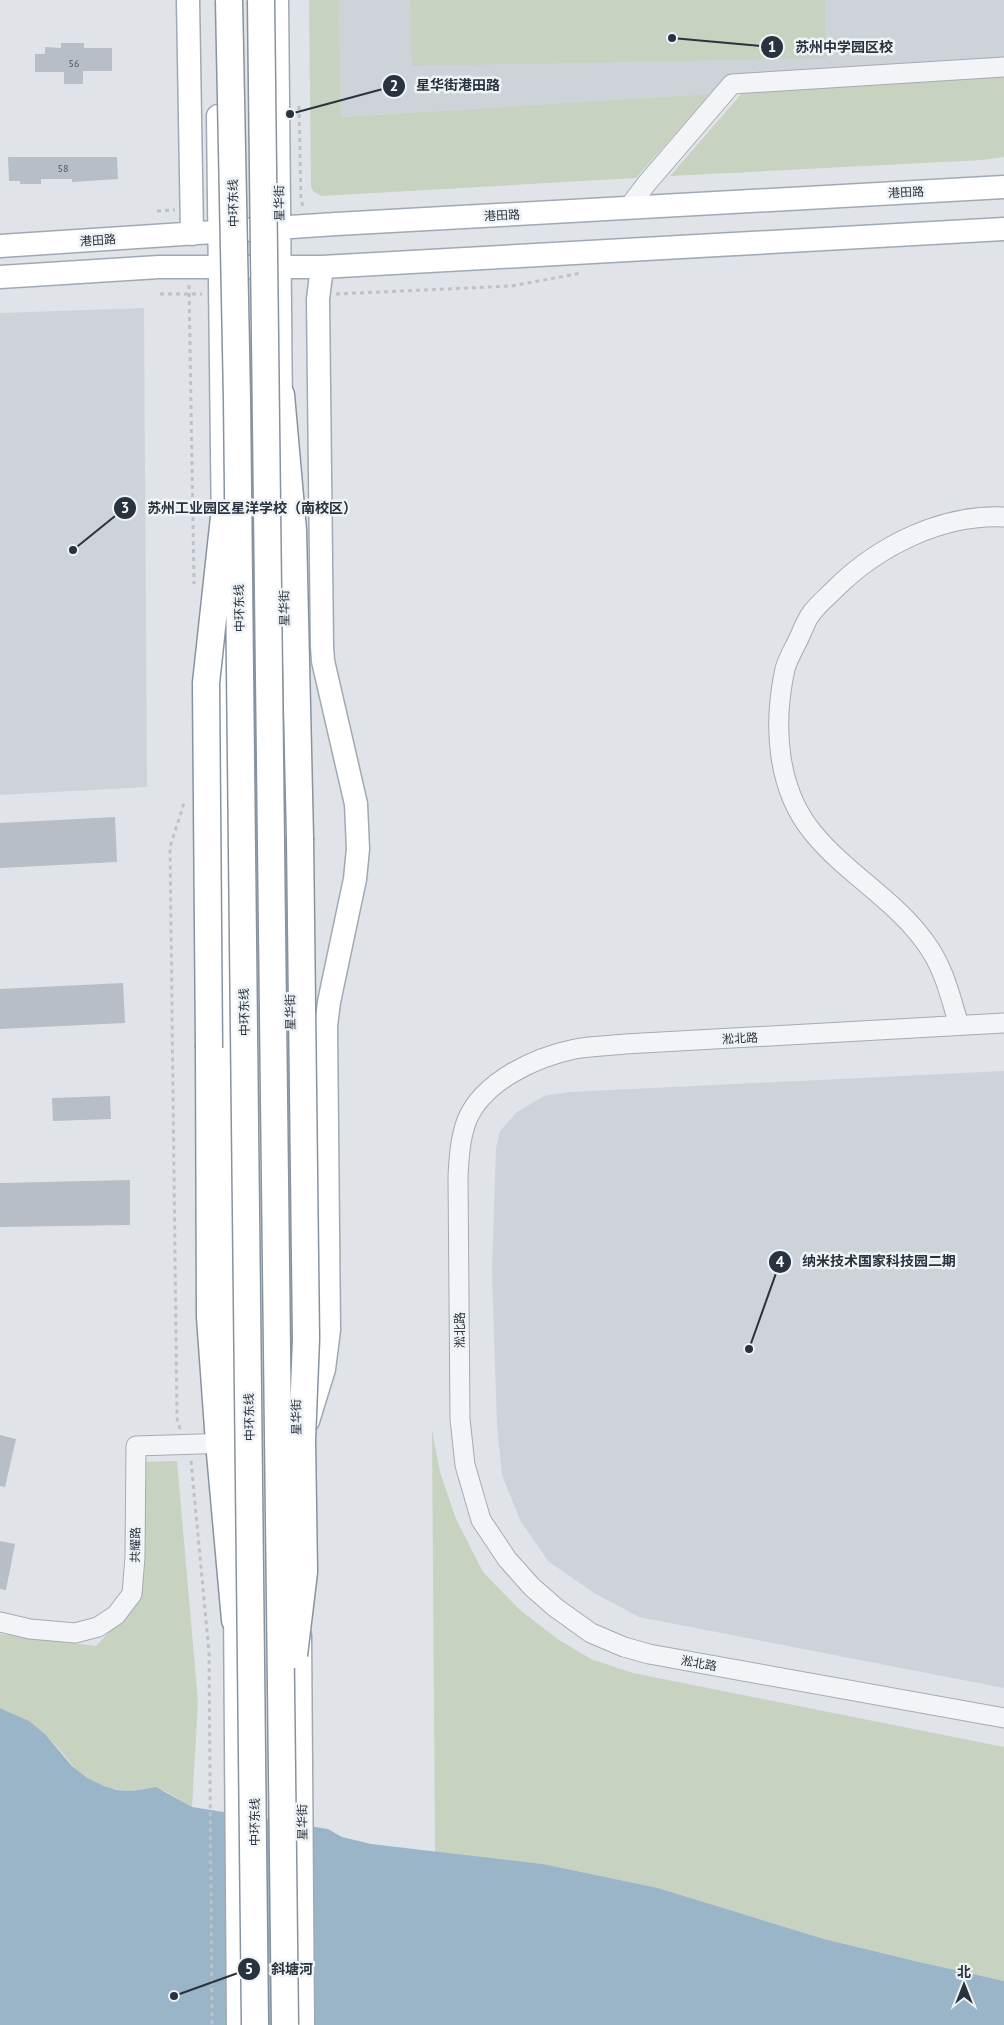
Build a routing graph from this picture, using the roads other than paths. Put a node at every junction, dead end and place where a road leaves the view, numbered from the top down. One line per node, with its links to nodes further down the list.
1 (188, 0): 12 (main road)
2 (217, 0): 11 (main road)
3 (229, 0): 19 (highway, 中环东线, bridge)
4 (261, 0): 28 (highway, bridge)
5 (277, 0): 9 (main road, 星华街)
6 (1004, 67): 8 (street)
7 (1004, 187): 8 (main road, 港田路)
8 (628, 208): 9 (main road, 港田路)
9 (280, 229): 11 (main road, 港田路); 15 (main road, 星华街)
10 (1004, 229): 16 (main road)
11 (220, 232): 12 (main road, 港田路); 14 (main road)
12 (192, 234): 13 (main road, 港田路)
13 (0, 246)
14 (221, 267): 15 (main road); 17 (main road); 23 (main road)
15 (281, 267): 16 (main road); 18 (main road, 星华街)
16 (322, 267): 24 (main road)
17 (0, 277)
18 (281, 395): 24 (main road, 星华街); 28 (highway, bridge)
19 (236, 399): 23 (highway, bridge); 30 (highway, 中环东线, bridge)
20 (1004, 517): 22 (street)
21 (1004, 1023): 22 (street, 淞北路)
22 (959, 1025): 27 (street, 淞北路)
23 (226, 1442): 25 (highway); 26 (street, 共耀路)
24 (297, 1458): 32 (main road, 星华街)
25 (235, 1620): 29 (main road)
26 (0, 1622)
27 (1004, 1718)
28 (282, 1756): 31 (highway, bridge)
29 (238, 2025)
30 (255, 2025)
31 (285, 2025)
32 (303, 2025)

